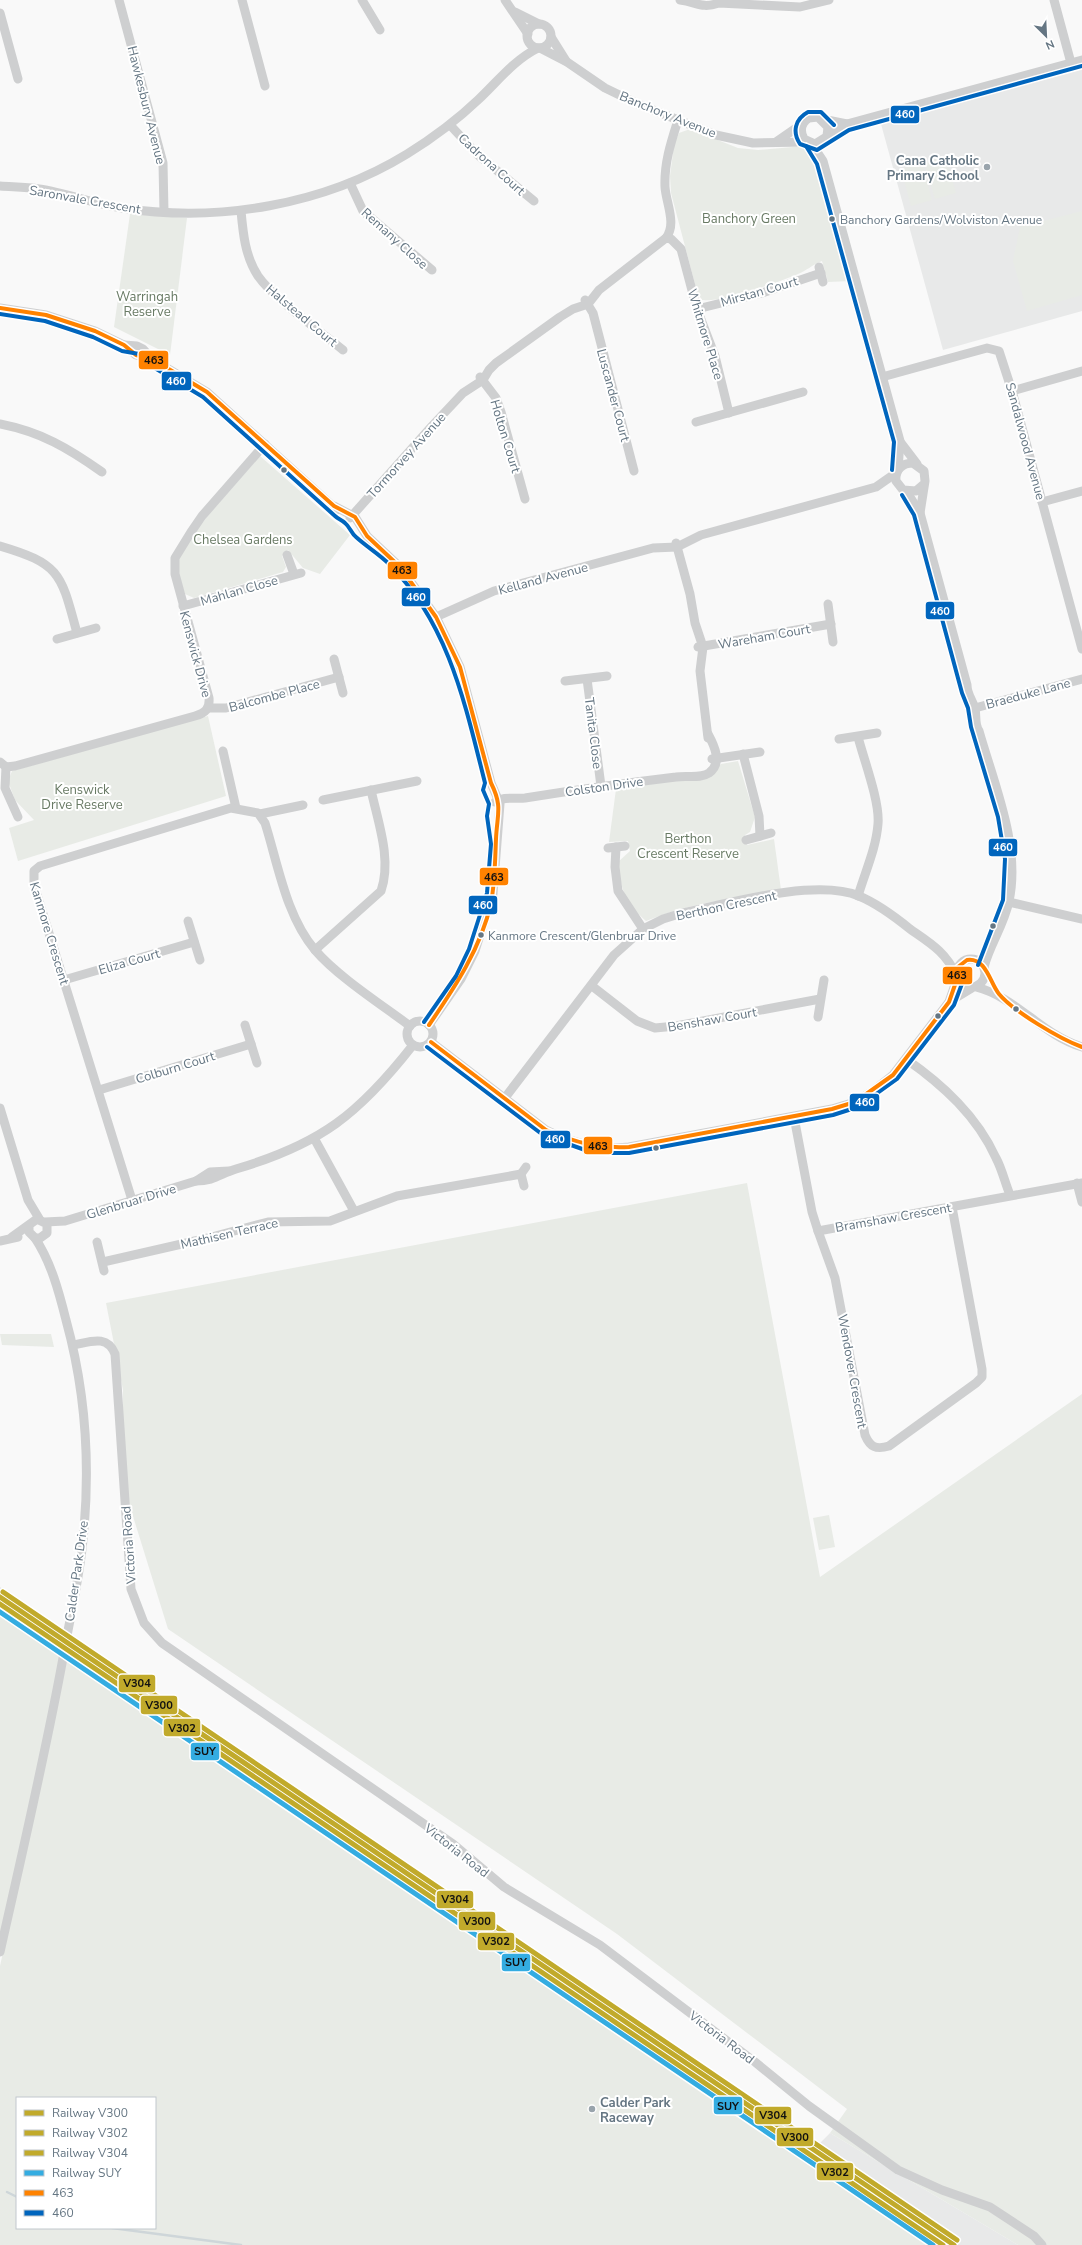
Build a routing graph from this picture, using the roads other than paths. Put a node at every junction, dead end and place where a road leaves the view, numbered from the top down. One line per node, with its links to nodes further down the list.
1 (119, 0): 35 (street, Hawkesbury Avenue)
2 (242, 0): 21 (street)
3 (362, 0): 12 (street)
4 (505, 0): 9 (street)
5 (688, 0): 8 (street)
6 (829, 0): 8 (street)
7 (1054, 0): 18 (street)
8 (716, 2)
9 (515, 12): 11 (street); 14 (street)
10 (0, 14): 20 (street)
11 (539, 24): 13 (street); 14 (street)
12 (380, 30)
13 (551, 37): 15 (street); 17 (street, Banchory Avenue)
14 (529, 38): 15 (street); 19 (street, Saronvale Crescent)
15 (539, 48): 17 (street, Banchory Avenue); 19 (street, Saronvale Crescent)
16 (1082, 60): 18 (street)
17 (567, 62): 23 (street, Banchory Avenue)
18 (1071, 63): 25 (street)
19 (512, 66): 26 (street, Saronvale Crescent)
20 (18, 79)
21 (265, 86)
22 (822, 119): 24 (street); 25 (street); 27 (street)
23 (678, 120): 28 (street, Banchory Avenue); 36 (street)
24 (802, 124): 28 (street); 29 (street)
25 (847, 124): 27 (street)
26 (450, 125): 31 (street, Saronvale Crescent); 33 (street, Cadrona Court)
27 (826, 137): 29 (street); 30 (street)
28 (776, 142): 29 (street, Banchory Avenue)
29 (809, 143): 30 (street)
30 (823, 161): 44 (street)
31 (350, 183): 34 (street, Saronvale Crescent); 37 (street, Remany Close)
32 (0, 186): 35 (street, Saronvale Crescent)
33 (534, 201)
34 (241, 211): 35 (street, Saronvale Crescent); 42 (street, Halstead Court)
35 (164, 212)
36 (669, 240): 39 (street, Tormorvey Avenue); 41 (street, Whitmore Place)
37 (432, 270)
38 (821, 274): 41 (street, Mirstan Court)
39 (586, 303): 45 (street, Tormorvey Avenue); 54 (street, Luscander Court)
40 (0, 308): 52 (street)
41 (698, 309): 48 (street, Whitmore Place)
42 (343, 350)
43 (1082, 371): 46 (street)
44 (882, 377): 46 (street, Sandalwood Avenue); 51 (street)
45 (482, 378): 61 (street, Holton Court); 64 (street, Tormorvey Avenue)
46 (1012, 391): 62 (street, Sandalwood Avenue)
47 (804, 392): 48 (street)
48 (729, 413): 49 (street)
49 (696, 422)
50 (0, 424): 56 (street)
51 (900, 441): 53 (street); 55 (street)
52 (265, 444): 64 (street); 69 (street, Kenswick Drive)
53 (917, 464): 55 (street); 57 (street)
54 (634, 471)
55 (897, 471): 58 (street, Kelland Avenue); 59 (street)
56 (102, 472)
57 (923, 485): 59 (street); 63 (street)
58 (876, 486): 59 (street, Kelland Avenue); 65 (street, Kelland Avenue)
59 (905, 491): 63 (street)
60 (1082, 491): 62 (street)
61 (525, 499)
62 (1042, 502): 70 (street, Sandalwood Avenue)
63 (920, 513): 86 (street)
64 (351, 516): 71 (street)
65 (676, 545): 71 (street, Kelland Avenue); 77 (street)
66 (0, 546): 74 (street)
67 (287, 555): 69 (street, Mahlan Close)
68 (828, 604): 72 (street)
69 (183, 606): 87 (street, Kenswick Drive)
70 (1077, 612): 78 (street, Sandalwood Avenue)
71 (436, 617): 100 (street)
72 (831, 624): 76 (street); 77 (street, Wareham Court)
73 (96, 628): 74 (street)
74 (77, 633): 75 (street)
75 (57, 639)
76 (833, 642)
77 (700, 647): 94 (street)
78 (1082, 649)
79 (334, 659): 81 (street)
80 (606, 676): 82 (street, Tanita Close)
81 (339, 677): 85 (street); 87 (street, Balcombe Place)
82 (587, 679): 84 (street, Tanita Close); 97 (street, Tanita Close)
83 (1082, 679): 86 (street, Braeduke Lane)
84 (565, 681)
85 (343, 693)
86 (977, 707): 110 (street)
87 (209, 708): 95 (street, Kenswick Drive)
88 (877, 733): 89 (street)
89 (858, 737): 90 (street); 109 (street)
90 (839, 739)
91 (223, 751): 102 (street)
92 (760, 752): 93 (street)
93 (743, 754): 94 (street); 106 (street)
94 (714, 758): 97 (street, Colston Drive)
95 (3, 764): 104 (street, Kenswick Drive)
96 (418, 781): 98 (street)
97 (601, 786): 100 (street, Colston Drive)
98 (371, 790): 99 (street); 116 (street)
99 (323, 800)
100 (498, 802): 131 (street)
101 (303, 805): 103 (street, Kanmore Crescent)
102 (236, 808): 103 (street, Kanmore Crescent); 122 (street, Kanmore Crescent)
103 (260, 814): 116 (street)
104 (18, 817)
105 (771, 833): 106 (street)
106 (760, 836): 107 (street)
107 (746, 840)
108 (616, 847): 113 (street)
109 (858, 896): 113 (street, Berthon Crescent); 117 (street, Berthon Crescent)
110 (1009, 902): 111 (street); 115 (street)
111 (1082, 919)
112 (188, 921): 114 (street)
113 (642, 929): 124 (street, Berthon Crescent)
114 (194, 942): 119 (street); 122 (street, Eliza Court)
115 (992, 945): 118 (street); 120 (street)
116 (315, 950): 132 (street)
117 (941, 952): 118 (street, Berthon Crescent); 121 (street, Berthon Crescent)
118 (969, 959): 120 (street); 121 (street)
119 (200, 960)
120 (984, 969): 125 (street); 126 (street)
121 (957, 977): 125 (street); 128 (street)
122 (64, 980): 139 (street, Kanmore Crescent)
123 (824, 980): 127 (street)
124 (592, 986): 127 (street, Benshaw Court); 140 (street, Berthon Crescent)
125 (974, 987): 126 (street); 128 (street)
126 (1000, 996): 136 (street)
127 (820, 999): 129 (street)
128 (949, 1002): 137 (street)
129 (818, 1017)
130 (245, 1024): 134 (street)
131 (429, 1025): 132 (street); 133 (street)
132 (410, 1026): 135 (street)
133 (431, 1042): 135 (street); 140 (street)
134 (251, 1044): 138 (street); 139 (street, Colburn Court)
135 (413, 1045): 143 (street, Glenbruar Drive)
136 (1082, 1047)
137 (906, 1059): 142 (street); 146 (street)
138 (257, 1063)
139 (99, 1090): 148 (street, Kanmore Crescent)
140 (504, 1099): 142 (street)
141 (0, 1108): 147 (street)
142 (794, 1117): 155 (street, Bramshaw Crescent)
143 (314, 1138): 148 (street, Glenbruar Drive); 151 (street)
144 (1080, 1183): 146 (street, Bramshaw Crescent); 149 (street)
145 (524, 1186): 151 (street, Mathisen Terrace)
146 (1010, 1195): 150 (street, Bramshaw Crescent)
147 (28, 1200): 152 (street); 154 (street)
148 (132, 1200): 153 (street, Glenbruar Drive)
149 (1082, 1202)
150 (952, 1207): 155 (street, Bramshaw Crescent); 155 (street, Wendover Crescent)
151 (354, 1211): 160 (street, Mathisen Terrace)
152 (42, 1221): 153 (street, Glenbruar Drive); 154 (street); 156 (street)
153 (65, 1221): 156 (street, Glenbruar Drive)
154 (29, 1224): 157 (street); 158 (street)
155 (818, 1230)
156 (46, 1234): 158 (street); 161 (street, Calder Park Drive)
157 (12, 1237): 158 (street); 159 (street)
158 (34, 1238): 161 (street, Calder Park Drive)
159 (0, 1241)
160 (97, 1242)
161 (47, 1260): 162 (street, Calder Park Drive)
162 (73, 1345): 163 (street, Calder Park Drive); 164 (street, Victoria Road)
163 (0, 1952)
164 (1042, 2245)

